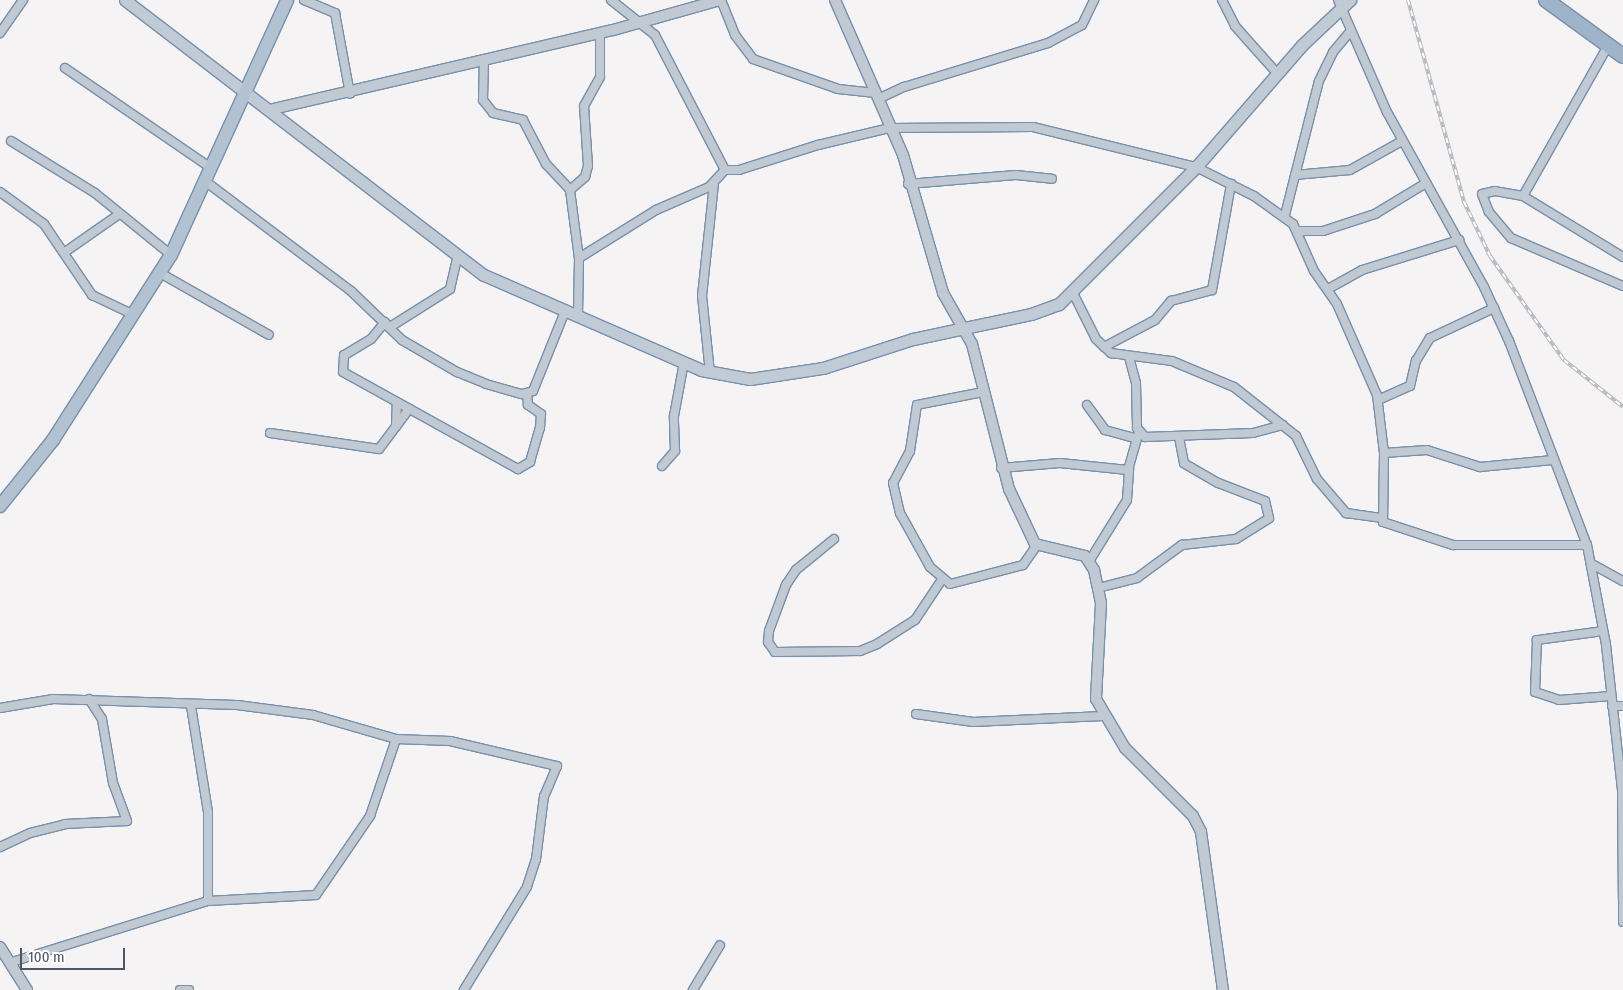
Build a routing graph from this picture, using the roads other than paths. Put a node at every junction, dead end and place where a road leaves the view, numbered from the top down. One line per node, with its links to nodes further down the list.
1 (23, 0): 16 (street)
2 (125, 0): 24 (main road)
3 (287, 0): 24 (main road)
4 (304, 0): 25 (street)
5 (611, 0): 14 (street)
6 (720, 0): 12 (street); 26 (street)
7 (835, 0): 26 (street)
8 (1094, 0): 26 (street)
9 (1222, 0): 23 (street)
10 (1546, 0): 18 (highway)
11 (1556, 0): 19 (highway)
12 (702, 2): 14 (street)
13 (1344, 2): 15 (street); 23 (main road)
14 (643, 21): 17 (street); 33 (street)
15 (1350, 32): 30 (street); 34 (street)
16 (0, 33)
17 (600, 33): 21 (street); 41 (street)
18 (1608, 46): 20 (highway); 43 (street)
19 (1623, 48)
20 (1623, 56)
21 (484, 59): 25 (street); 41 (street)
22 (65, 68): 32 (street)
23 (1276, 72): 31 (main road)
24 (248, 91): 27 (main road); 32 (main road)
25 (350, 94): 27 (street)
26 (877, 96): 28 (street)
27 (273, 109): 52 (main road)
28 (890, 128): 31 (street); 33 (street); 39 (street)
29 (11, 141): 45 (street)
30 (1402, 141): 34 (street); 37 (street)
31 (1196, 167): 40 (street); 56 (main road)
32 (211, 168): 36 (main road)
33 (725, 170): 38 (street)
34 (1295, 175): 44 (street)
35 (1052, 179): 39 (street)
36 (205, 181): 49 (main road); 61 (street)
37 (1426, 183): 46 (street); 47 (street)
38 (714, 184): 51 (street); 67 (street)
39 (908, 184): 62 (street)
40 (1230, 184): 44 (street); 64 (street)
41 (570, 190): 51 (street)
42 (0, 192): 48 (street)
43 (1523, 196): 50 (street); 54 (street)
44 (1285, 214): 46 (street)
45 (118, 215): 48 (street); 49 (street)
46 (1297, 231): 55 (street)
47 (1458, 240): 55 (street); 57 (street)
48 (64, 252): 60 (street)
49 (171, 255): 53 (main road)
50 (1623, 257)
51 (579, 258): 59 (street)
52 (457, 259): 58 (main road); 61 (street)
53 (160, 273): 60 (main road); 63 (street)
54 (1623, 286)
55 (1328, 289): 70 (street)
56 (1073, 293): 62 (main road); 64 (street)
57 (1494, 308): 70 (street); 80 (street)
58 (566, 309): 59 (main road); 69 (street)
59 (578, 314): 66 (main road)
60 (134, 315): 84 (main road)
61 (387, 325): 69 (street); 71 (street)
62 (965, 328): 67 (main road); 68 (street)
63 (270, 335)
64 (1104, 347): 65 (street)
65 (1129, 357): 74 (street); 77 (street)
66 (684, 362): 67 (main road); 81 (street)
67 (710, 373)
68 (983, 392): 82 (street); 91 (street)
69 (527, 394): 73 (street)
70 (1378, 400): 79 (street)
71 (397, 403): 73 (street); 75 (street)
72 (1087, 404): 77 (street)
73 (409, 409): 75 (street)
74 (1283, 424): 78 (street); 85 (street)
75 (396, 426): 76 (street)
76 (270, 433)
77 (1136, 435): 78 (street); 83 (street)
78 (1179, 437): 93 (street)
79 (1384, 453): 80 (street); 85 (street)
80 (1553, 460): 87 (street)
81 (662, 466)
82 (1001, 468): 83 (street); 88 (street)
83 (1129, 468): 89 (street)
84 (0, 506)
85 (1381, 518): 87 (street)
86 (834, 539): 91 (street)
87 (1587, 544): 90 (street)
88 (1036, 545): 89 (street); 91 (street)
89 (1090, 560): 93 (street)
90 (1592, 564): 92 (street); 94 (street)
91 (942, 581)
92 (1623, 581)
93 (1098, 588): 102 (street)
94 (1604, 631): 95 (street); 95 (street)
95 (1611, 696): 98 (street)
96 (89, 699): 97 (street); 100 (street); 104 (street)
97 (191, 706): 103 (street); 106 (street)
98 (1612, 706): 99 (street); 105 (street)
99 (1623, 706)
100 (0, 708)
101 (916, 714): 102 (street)
102 (1103, 716): 117 (street)
103 (396, 739): 106 (street); 115 (street)
104 (0, 847)
105 (1623, 900)
106 (208, 901): 111 (street)
107 (1623, 905): 108 (street)
108 (1623, 922)
109 (720, 945): 116 (street)
110 (0, 947): 111 (street)
111 (12, 962): 112 (street)
112 (27, 990)
113 (180, 990): 114 (street)
114 (189, 990)
115 (464, 990)
116 (693, 990)
117 (1223, 990)

